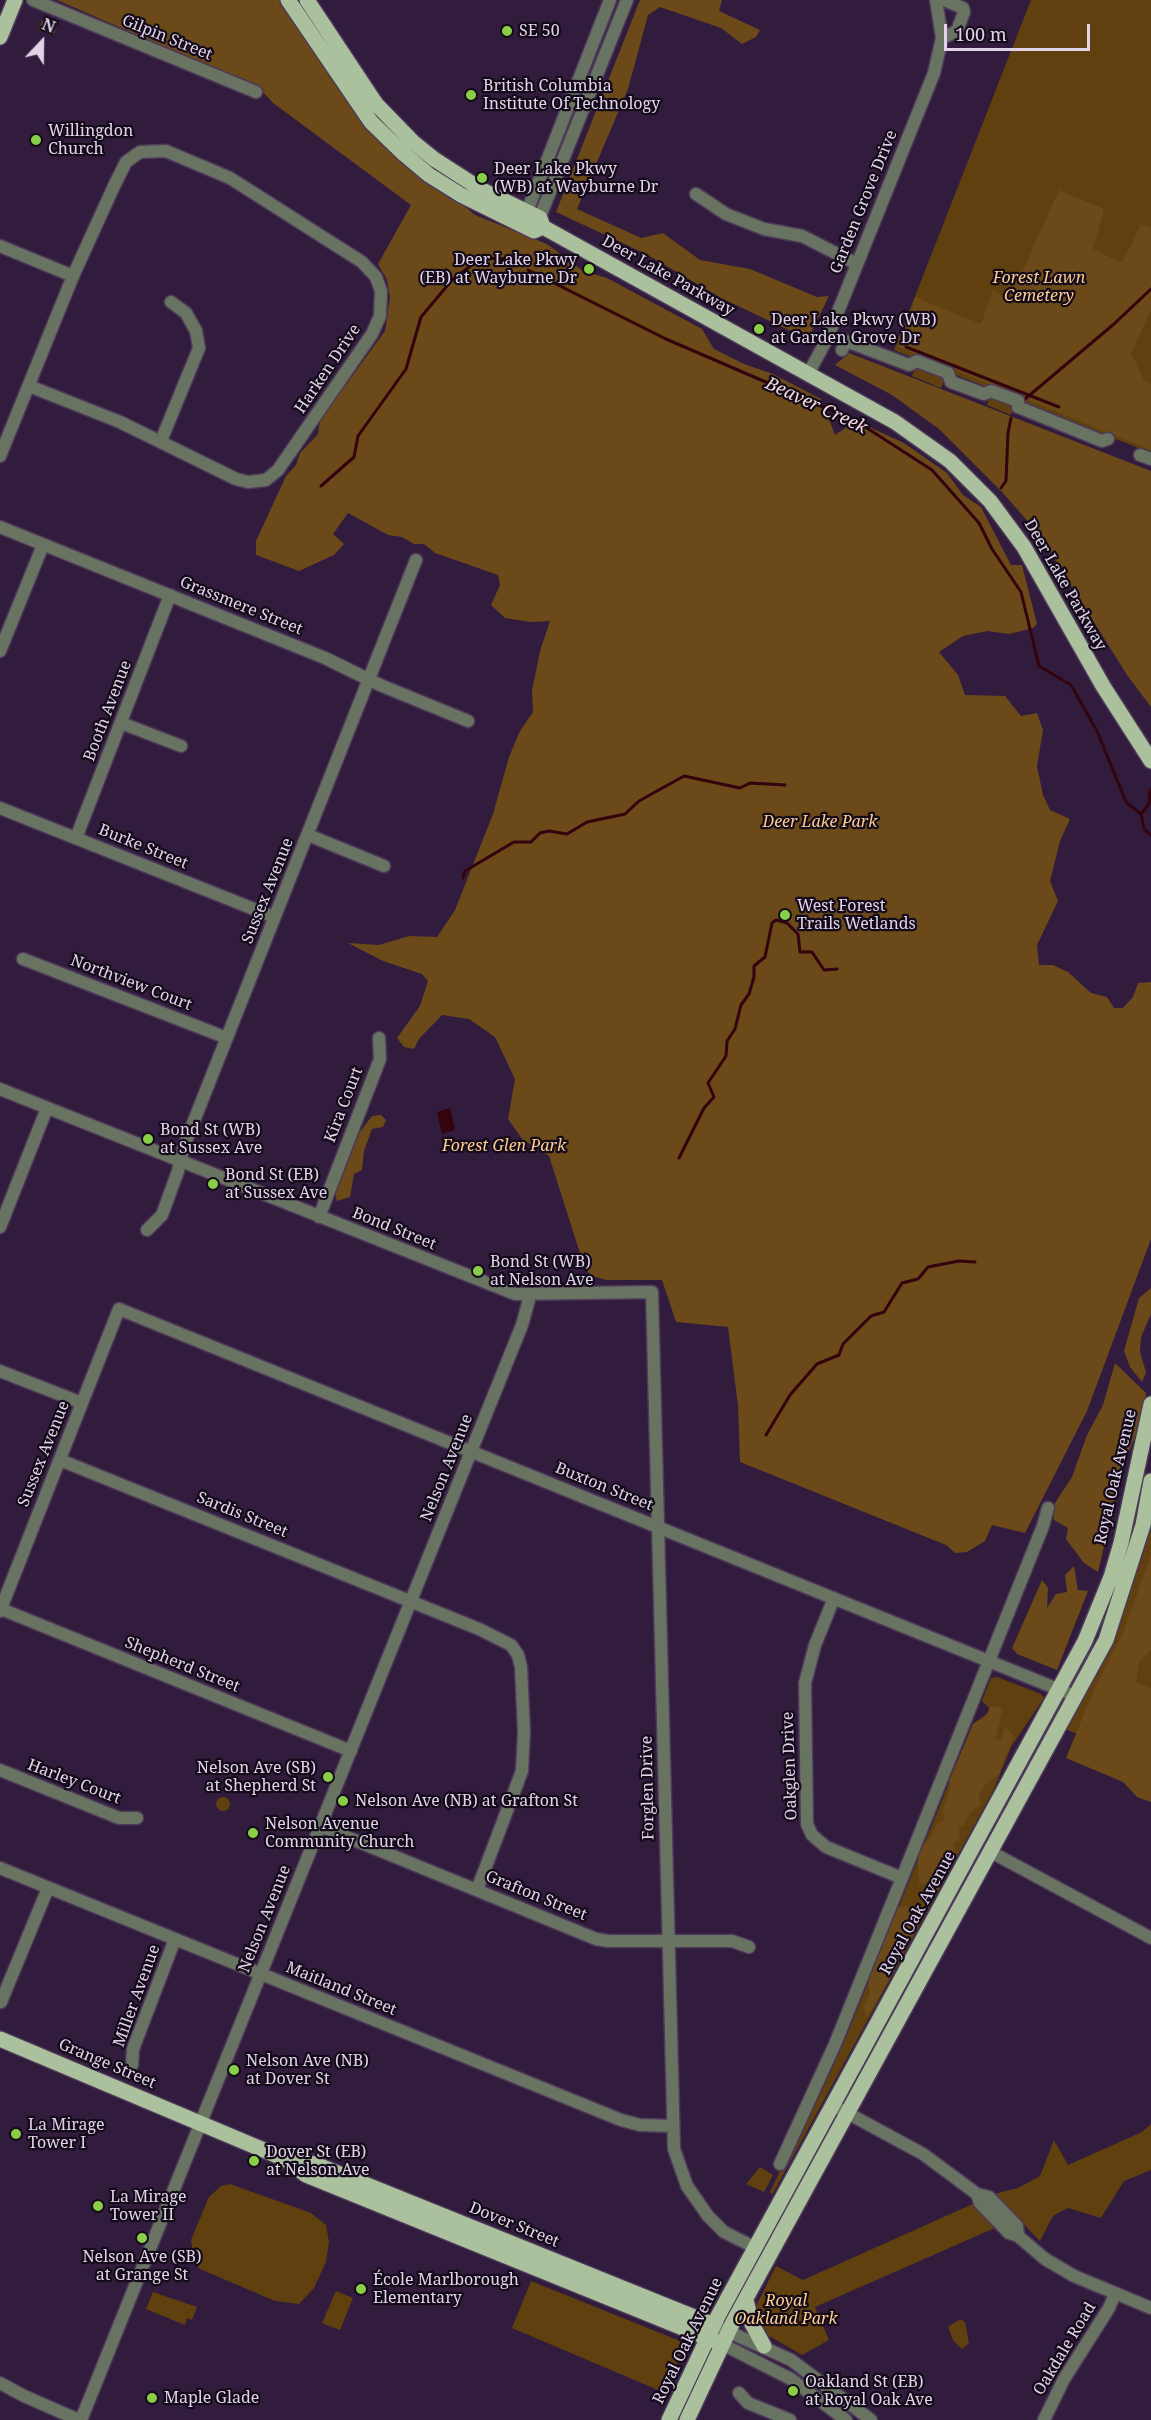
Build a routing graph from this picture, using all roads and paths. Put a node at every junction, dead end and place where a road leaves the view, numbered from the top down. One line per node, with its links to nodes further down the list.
1 (15, 0): 9 (main road)
2 (33, 0): 11 (street, Gilpin Street)
3 (288, 0): 13 (main road, Deer Lake Parkway)
4 (307, 0): 13 (main road, Deer Lake Parkway)
5 (610, 0): 13 (street)
6 (627, 0): 13 (street)
7 (936, 0): 10 (street, Garden Grove Drive)
8 (944, 0): 10 (street)
9 (0, 37)
10 (942, 38): 15 (street, Garden Grove Drive)
11 (256, 92)
12 (696, 194): 15 (street)
13 (533, 223): 19 (main road, Deer Lake Parkway)
14 (0, 246): 16 (street)
15 (857, 264): 19 (street, Garden Grove Drive)
16 (73, 276): 20 (street, Harken Drive); 22 (street, Harken Drive)
17 (171, 302): 22 (street)
18 (844, 346): 21 (street)
19 (808, 374): 32 (main road, Deer Lake Parkway)
20 (29, 386): 22 (street, Harken Drive); 23 (street, Harken Drive)
21 (1108, 439)
22 (161, 441)
23 (0, 456)
24 (0, 527): 25 (street, Grassmere Street)
25 (43, 545): 27 (street, Grassmere Street); 28 (street)
26 (416, 560): 29 (street, Sussex Avenue)
27 (170, 595): 29 (street, Grassmere Street); 31 (street, Booth Avenue)
28 (0, 651)
29 (370, 680): 30 (street, Grassmere Street); 37 (street, Sussex Avenue)
30 (468, 721)
31 (121, 723): 33 (street); 38 (street, Booth Avenue)
32 (1138, 738): 34 (main road, Deer Lake Parkway); 35 (main road, Deer Lake Parkway)
33 (181, 746)
34 (1151, 746)
35 (1151, 761)
36 (0, 808): 38 (street, Burke Street)
37 (308, 835): 39 (street); 40 (street, Sussex Avenue)
38 (76, 838): 40 (street, Burke Street)
39 (384, 866)
40 (274, 917): 42 (street, Sussex Avenue)
41 (23, 959): 42 (street, Northview Court)
42 (227, 1038): 46 (street, Sussex Avenue)
43 (379, 1038): 47 (street, Kira Court)
44 (0, 1089): 45 (street, Bond Street)
45 (47, 1108): 46 (street, Bond Street); 48 (street)
46 (181, 1162): 47 (street, Bond Street); 49 (street, Sussex Avenue)
47 (319, 1217): 51 (street, Bond Street)
48 (1, 1222)
49 (147, 1230)
50 (652, 1292): 51 (street, Bond Street); 60 (street, Forglen Drive)
51 (530, 1296): 56 (street, Nelson Avenue)
52 (120, 1309): 54 (street, Sussex Avenue); 56 (street, Buxton Street)
53 (0, 1371): 54 (street)
54 (82, 1403): 57 (street, Sussex Avenue)
55 (1151, 1404): 65 (main road, Royal Oak Avenue)
56 (471, 1452): 60 (street, Buxton Street); 62 (street, Nelson Avenue)
57 (60, 1460): 62 (street, Sardis Street); 63 (street, Sussex Avenue)
58 (1151, 1481): 66 (main road, Royal Oak Avenue)
59 (1048, 1508): 64 (street, Royal Oak Avenue)
60 (660, 1528): 61 (street, Buxton Street); 78 (street, Forglen Drive)
61 (834, 1598): 64 (street, Buxton Street); 73 (street, Oakglen Drive)
62 (411, 1601): 67 (street, Nelson Avenue); 75 (street, Sardis Street)
63 (0, 1610): 67 (street, Shepherd Street)
64 (990, 1661): 65 (street, Buxton Street); 73 (street, Royal Oak Avenue)
65 (1060, 1690): 66 (street, Buxton Street); 84 (main road, Royal Oak Avenue)
66 (1075, 1696): 71 (main road, Royal Oak Avenue)
67 (351, 1750): 70 (street, Nelson Avenue)
68 (0, 1770): 69 (street, Harley Court)
69 (137, 1818)
70 (320, 1826): 75 (street, Grafton Street); 80 (street, Nelson Avenue)
71 (991, 1852): 76 (street); 85 (main road, Royal Oak Avenue)
72 (0, 1869): 74 (street, Maitland Street)
73 (902, 1878): 88 (street, Royal Oak Avenue)
74 (48, 1888): 77 (street, Maitland Street); 81 (street)
75 (477, 1890): 78 (street, Grafton Street)
76 (1151, 1938)
77 (175, 1939): 80 (street, Maitland Street); 83 (street, Miller Avenue)
78 (667, 1940): 79 (street, Grafton Street); 87 (street, Forglen Drive)
79 (749, 1947)
80 (261, 1974): 86 (street, Nelson Avenue); 87 (street, Maitland Street)
81 (1, 2002)
82 (0, 2039): 86 (main road, Grange Street)
83 (132, 2065)
84 (833, 2106): 85 (street); 89 (main road, Royal Oak Avenue)
85 (848, 2113): 90 (street); 91 (main road, Royal Oak Avenue)
86 (200, 2123): 93 (main road, Dover Street); 98 (street, Nelson Avenue)
87 (672, 2126): 89 (street, Forglen Drive)
88 (780, 2164)
89 (756, 2248): 93 (main road, Royal Oak Avenue)
90 (1115, 2294): 92 (street); 104 (street, Oakdale Road)
91 (746, 2300): 94 (main road, Royal Oak Avenue); 95 (main road)
92 (1151, 2308)
93 (710, 2331): 94 (main road, Dover Street); 99 (main road, Royal Oak Avenue)
94 (725, 2338): 95 (street); 100 (main road, Royal Oak Avenue); 102 (street)
95 (764, 2346): 103 (street)
96 (0, 2383): 98 (street)
97 (739, 2393): 101 (street)
98 (80, 2420)
99 (669, 2420)
100 (687, 2420)
101 (789, 2420)
102 (846, 2420)
103 (871, 2420)
104 (1044, 2420)

